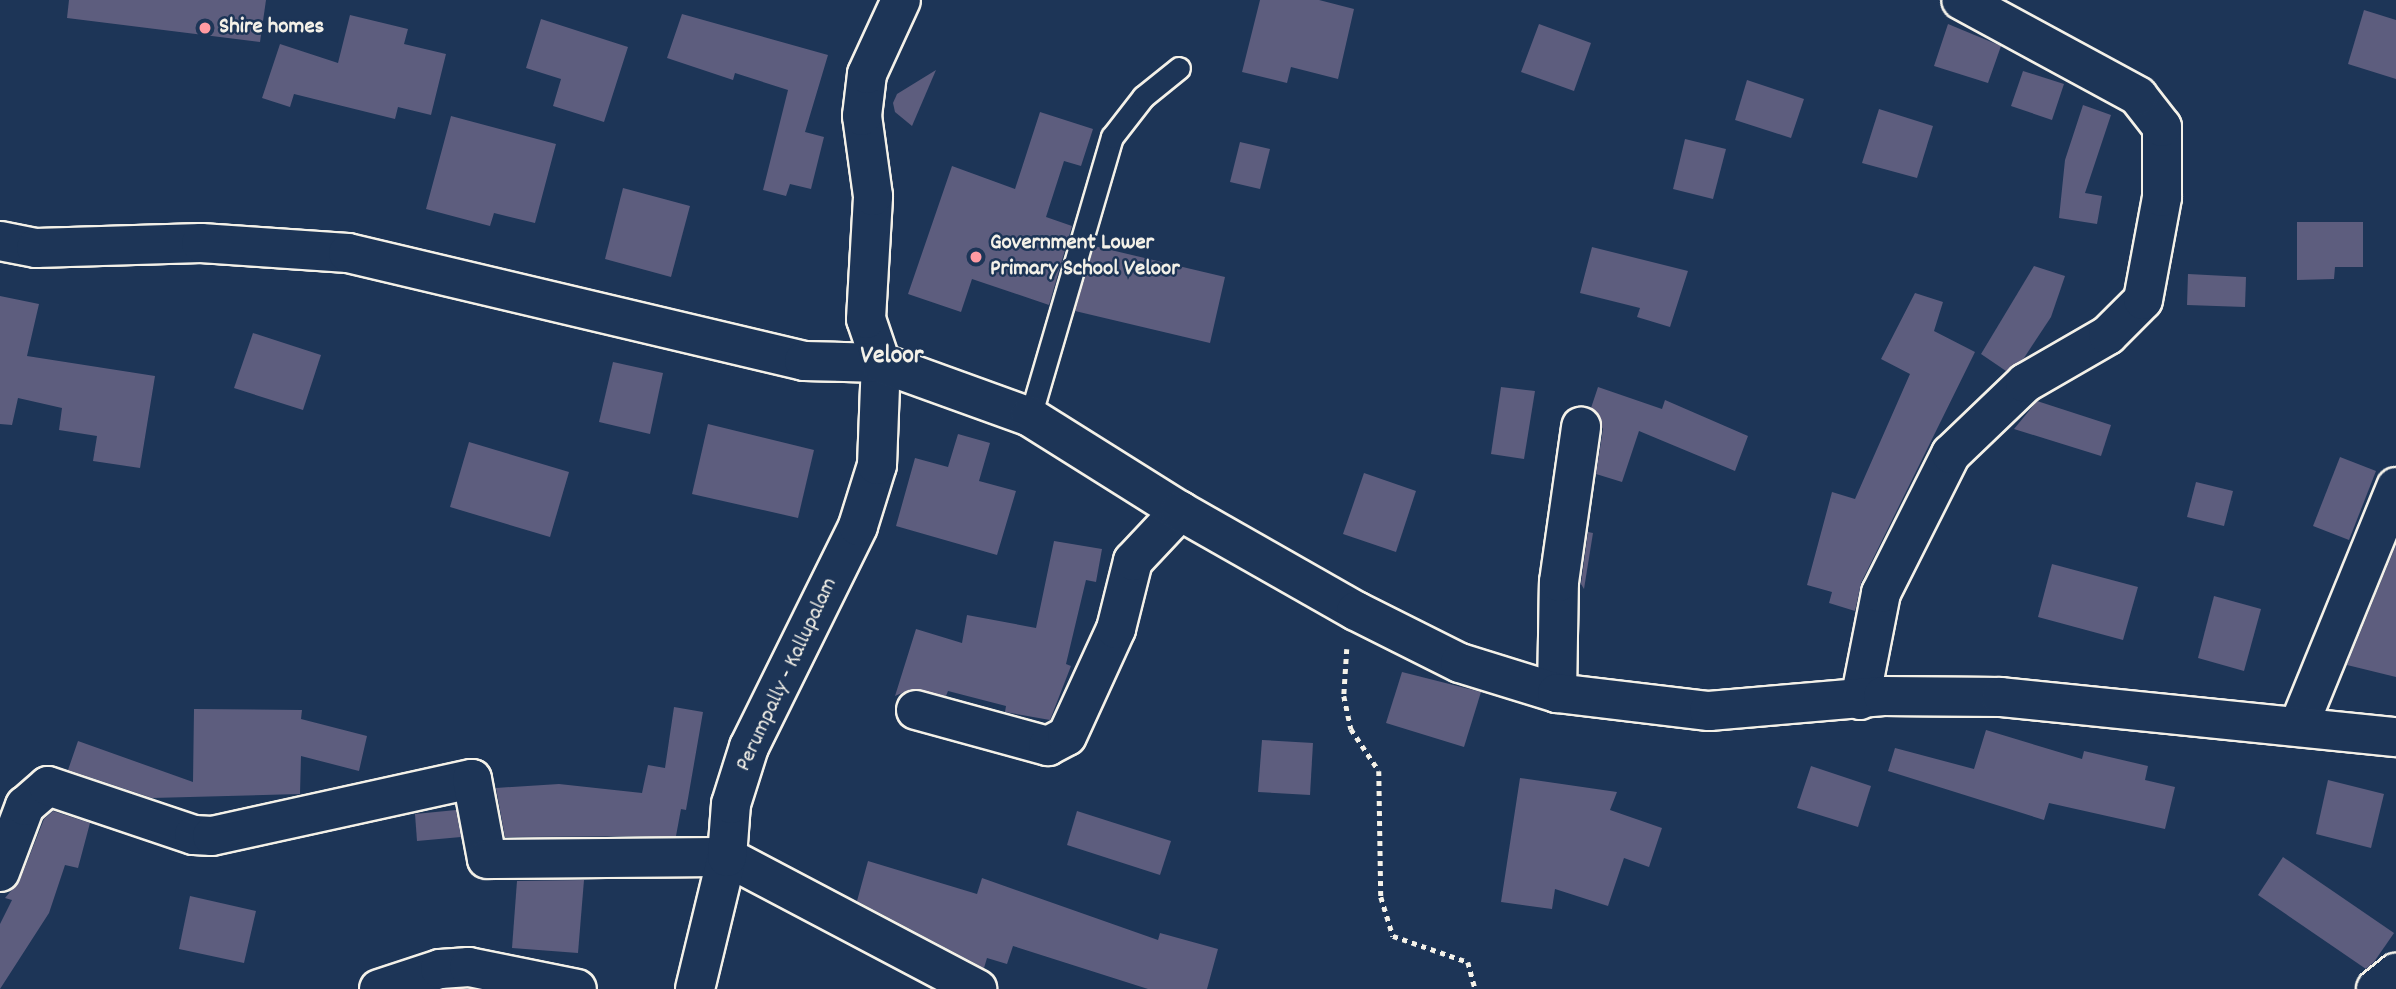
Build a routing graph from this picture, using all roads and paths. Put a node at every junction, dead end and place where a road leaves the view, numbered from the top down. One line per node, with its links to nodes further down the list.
1 (901, 0): 5 (street)
2 (1961, 0): 12 (street)
3 (1179, 68): 6 (lane)
4 (0, 241): 5 (street)
5 (881, 363): 6 (street); 16 (street, Perumpally - Kallupalam)
6 (1030, 416): 9 (street)
7 (1581, 427): 11 (street)
8 (2396, 487): 14 (street)
9 (1180, 511): 10 (street); 13 (street)
10 (1356, 611): 11 (street); 23 (path)
11 (1557, 693): 12 (street)
12 (1860, 700): 14 (street)
13 (916, 710)
14 (2299, 725): 15 (street)
15 (2396, 737)
16 (727, 857): 17 (street); 21 (street, Perumpally - Kallupalam); 22 (street)
17 (0, 872)
18 (2396, 973): 24 (street)
19 (379, 989): 20 (street)
20 (577, 989)
21 (695, 989)
22 (977, 989)
23 (1475, 989)
24 (2376, 989)

